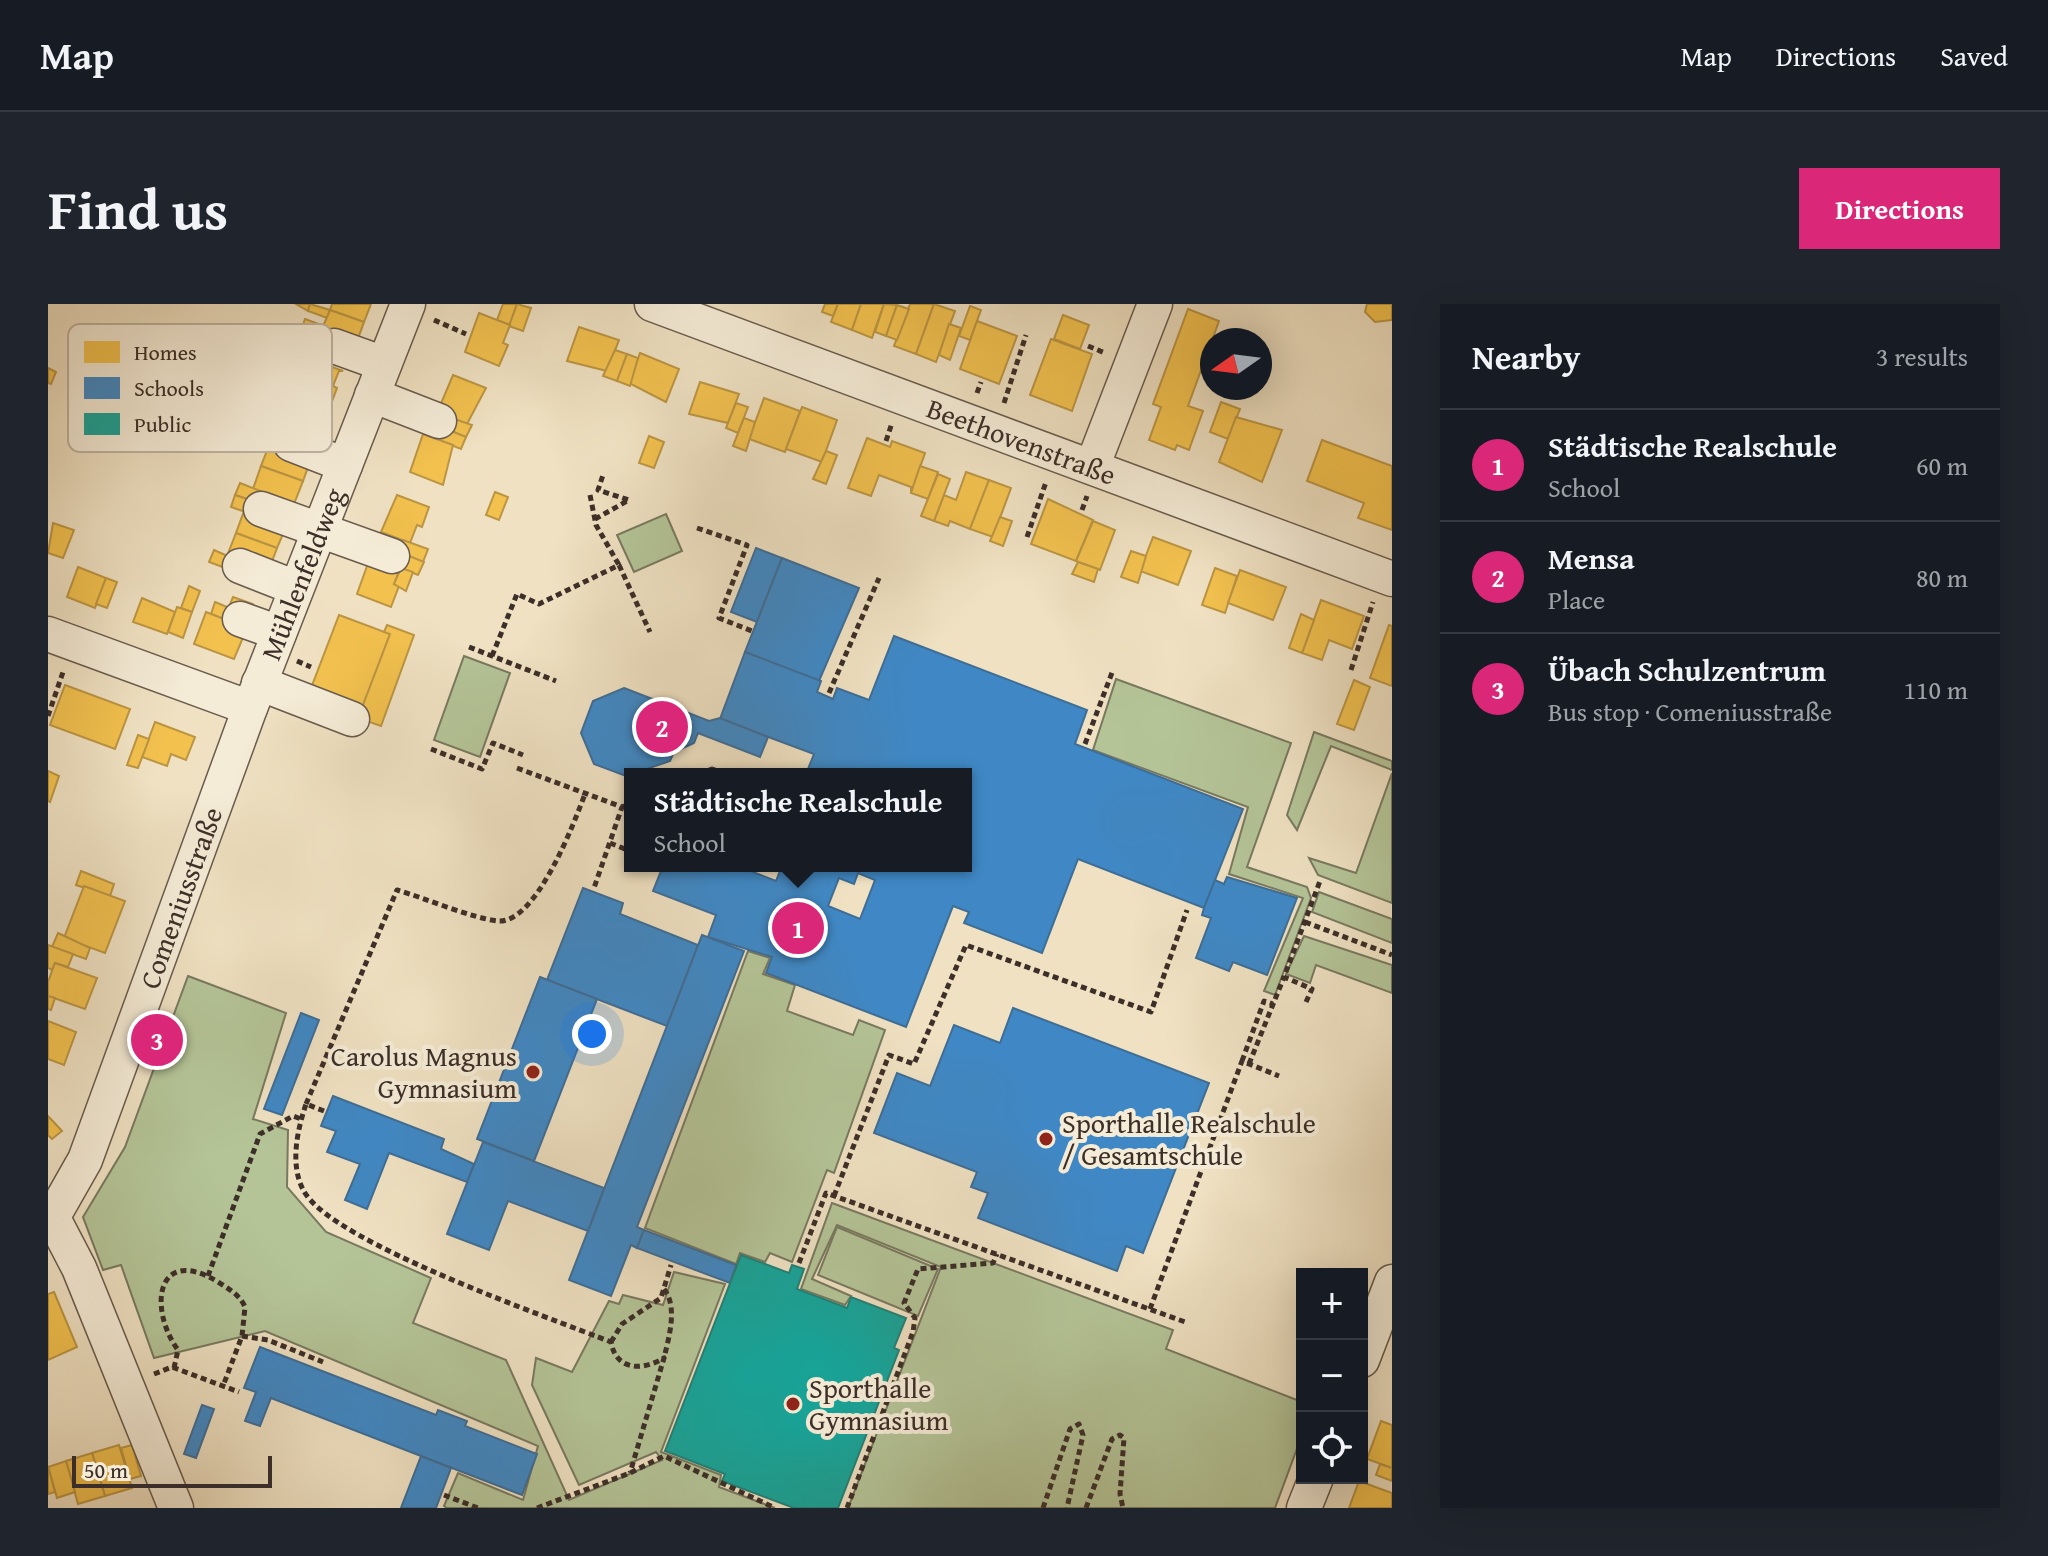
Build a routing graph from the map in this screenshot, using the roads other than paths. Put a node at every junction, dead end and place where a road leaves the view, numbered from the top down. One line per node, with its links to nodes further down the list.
1 (408, 304): 6 (street, Mühlenfeldweg)
2 (652, 304): 4 (street, Beethovenstraße)
3 (1155, 304): 10 (street)
4 (724, 316): 10 (street, Beethovenstraße)
5 (334, 346): 6 (street)
6 (375, 389): 7 (street); 9 (street, Mühlenfeldweg)
7 (436, 426)
8 (312, 452): 9 (street)
9 (345, 465): 12 (street, Mühlenfeldweg)
10 (1092, 467): 15 (street, Beethovenstraße)
11 (263, 504): 12 (street)
12 (321, 525): 13 (street); 16 (street, Mühlenfeldweg)
13 (394, 550)
14 (240, 566): 16 (street)
15 (1387, 577)
16 (296, 588): 18 (street, Mühlenfeldweg)
17 (240, 619): 18 (street)
18 (279, 633): 20 (street, Mühlenfeldweg)
19 (60, 639): 20 (street)
20 (255, 696): 21 (street); 22 (street, Comeniusstraße)
21 (352, 719)
22 (51, 1222): 26 (street, Comeniusstraße)
23 (1392, 1282): 24 (street)
24 (1368, 1344)
25 (1314, 1484): 27 (street)
26 (159, 1507)
27 (1304, 1508)

